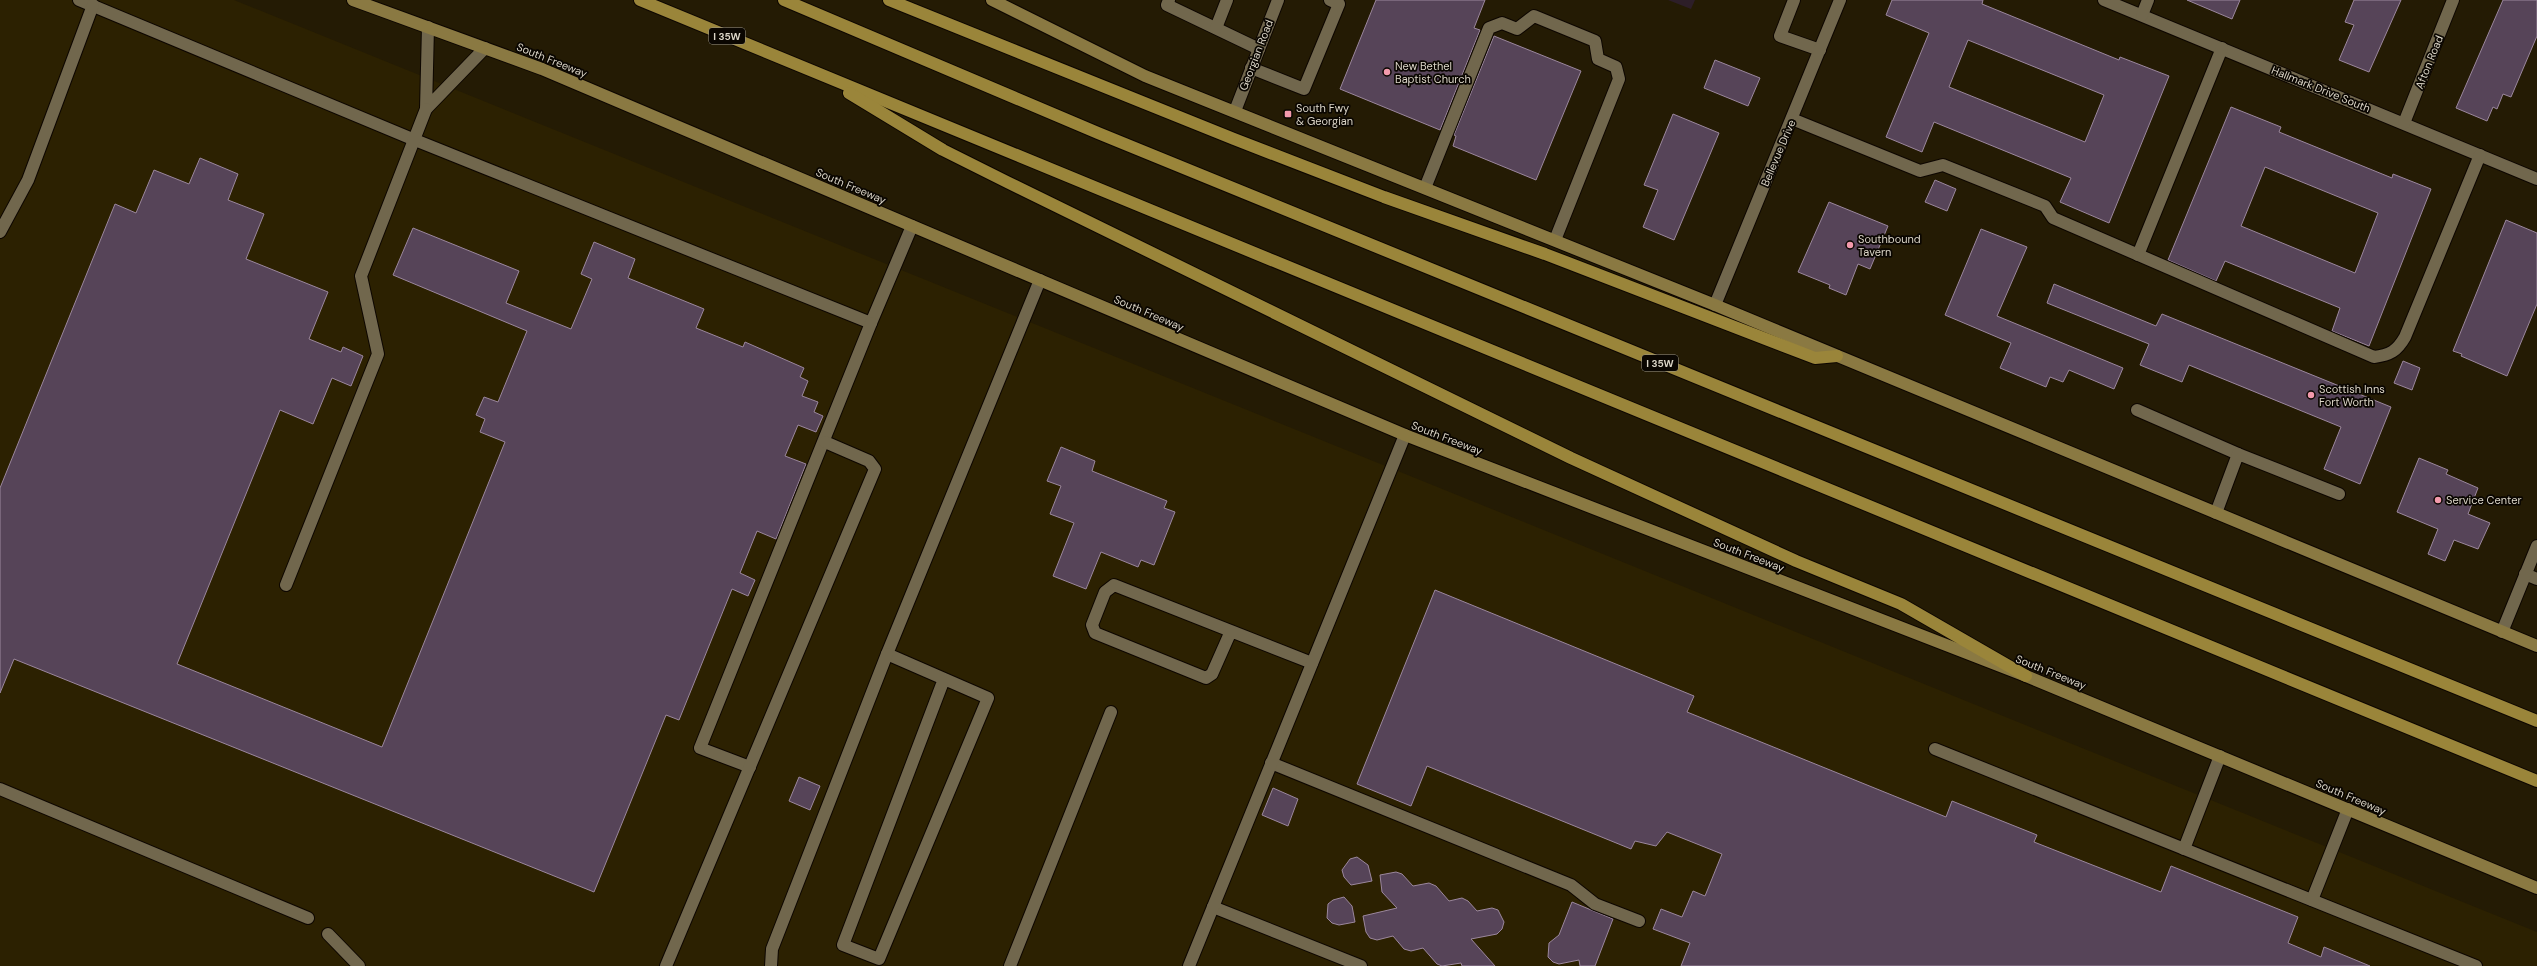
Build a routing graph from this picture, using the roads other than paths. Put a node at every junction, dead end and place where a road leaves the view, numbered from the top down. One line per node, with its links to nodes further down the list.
1 (79, 0): 16 (street)
2 (353, 0): 18 (main road, South Freeway)
3 (640, 0): 25 (highway, I 35W)
4 (784, 0): 60 (highway, I 35W)
5 (889, 0): 41 (highway)
6 (992, 0): 27 (main road)
7 (1169, 0): 19 (street)
8 (1227, 0): 19 (street)
9 (1278, 0): 22 (street, Georgian Road)
10 (1330, 0): 24 (street)
11 (1794, 0): 23 (street)
12 (1840, 0): 23 (street, Bellevue Drive)
13 (2104, 0): 17 (street, Hallmark Drive South)
14 (2148, 0): 17 (street)
15 (2453, 0): 29 (street, Afton Road)
16 (92, 5): 30 (street); 35 (street)
17 (2142, 15): 21 (street, Hallmark Drive South)
18 (428, 27): 20 (main road, South Freeway); 26 (street)
19 (1216, 28): 22 (street)
20 (485, 48): 26 (street); 34 (main road, South Freeway)
21 (2222, 48): 29 (street, Hallmark Drive South); 37 (street)
22 (1259, 49): 24 (street, Georgian Road)
23 (1820, 50): 28 (street, Bellevue Drive)
24 (1251, 68): 27 (street, Georgian Road)
25 (815, 73): 57 (highway); 65 (highway, I 35W)
26 (426, 109): 30 (street)
27 (1235, 110): 33 (main road)
28 (1792, 119): 37 (street); 39 (street, Bellevue Drive)
29 (2404, 123): 31 (street, Hallmark Drive South)
30 (414, 139): 40 (street); 51 (street)
31 (2480, 155): 32 (street, Hallmark Drive South); 37 (street)
32 (2537, 179)
33 (1425, 188): 36 (main road); 36 (street)
34 (912, 226): 38 (main road, South Freeway); 40 (street)
35 (0, 232)
36 (1555, 240): 39 (main road)
37 (2138, 255)
38 (1040, 280): 43 (main road, South Freeway); 55 (street)
39 (1715, 305): 41 (main road)
40 (871, 324): 44 (street)
41 (1837, 356): 47 (main road)
42 (2137, 410): 45 (street)
43 (1405, 435): 56 (street); 57 (main road, South Freeway)
44 (825, 442): 64 (street); 64 (street)
45 (2238, 454): 46 (street); 47 (street)
46 (2339, 494)
47 (2216, 513): 53 (main road)
48 (2537, 546): 49 (street)
49 (2526, 574): 50 (street); 53 (street)
50 (2537, 579)
51 (286, 585)
52 (1231, 631): 52 (street); 56 (street)
53 (2502, 632): 54 (main road)
54 (2537, 646)
55 (887, 654): 58 (street); 77 (street)
56 (1312, 663): 63 (street)
57 (2026, 676): 62 (main road, South Freeway)
58 (944, 679): 58 (street)
59 (1111, 712): 78 (street)
60 (2537, 721)
61 (1935, 749): 68 (street)
62 (2220, 756): 67 (main road, South Freeway); 68 (street)
63 (1271, 763): 71 (street); 73 (street)
64 (750, 767): 76 (street)
65 (2537, 781)
66 (0, 789): 72 (street)
67 (2348, 810): 69 (main road, South Freeway); 70 (street)
68 (2184, 849): 70 (street)
69 (2537, 888)
70 (2312, 900): 81 (street)
71 (1213, 907): 79 (street); 80 (street)
72 (308, 918)
73 (1639, 921)
74 (328, 934): 75 (street)
75 (358, 966)
76 (666, 966)
77 (771, 966)
78 (1010, 966)
79 (1189, 966)
80 (1361, 966)
81 (2476, 966)

